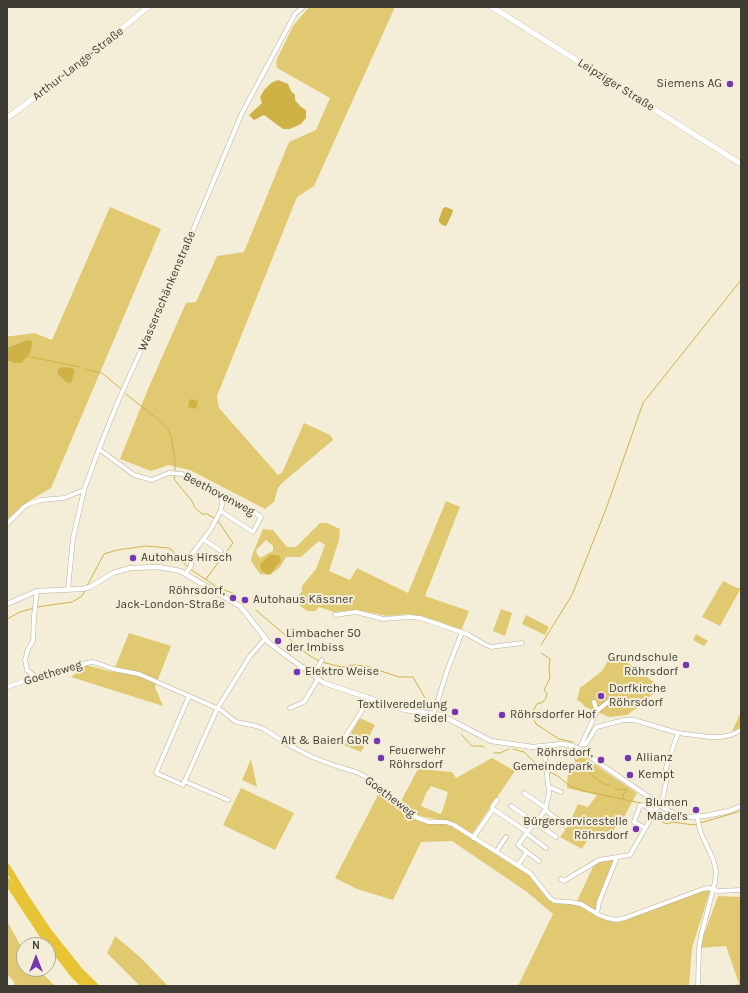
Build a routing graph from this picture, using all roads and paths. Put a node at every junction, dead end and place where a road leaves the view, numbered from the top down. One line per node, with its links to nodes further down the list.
1 (148, 7): 4 (main road, Arthur-Lange-Straße)
2 (303, 7): 6 (street, Wasserschänkenstraße)
3 (492, 7): 5 (main road, Leipziger Straße)
4 (7, 118)
5 (741, 164)
6 (99, 449): 7 (street, Wasserschänkenstraße); 8 (street, Beethovenweg)
7 (84, 490): 10 (street); 14 (street, Wasserschänkenstraße)
8 (222, 496): 9 (street); 9 (street, Beethovenweg)
9 (220, 512): 11 (street)
10 (7, 524)
11 (203, 539): 12 (street); 13 (street)
12 (221, 550)
13 (189, 570): 14 (street); 19 (street)
14 (68, 590): 15 (street)
15 (37, 591): 16 (street); 23 (street)
16 (7, 604)
17 (335, 615): 18 (street)
18 (462, 632): 20 (street); 33 (street)
19 (264, 638): 22 (street); 31 (street)
20 (522, 643)
21 (321, 662): 22 (street)
22 (313, 675): 24 (street)
23 (36, 677): 25 (street, Goetheweg); 26 (street, Goetheweg)
24 (318, 679): 27 (street); 30 (street)
25 (7, 687)
26 (189, 696): 31 (street, Goetheweg); 40 (street)
27 (370, 698): 33 (street); 36 (street)
28 (609, 701): 32 (street)
29 (594, 702): 32 (street)
30 (290, 708)
31 (217, 709): 40 (street); 59 (street, Goetheweg)
32 (597, 711): 37 (street)
33 (434, 713): 38 (street)
34 (741, 730): 35 (street)
35 (678, 733): 37 (street); 46 (street)
36 (343, 740)
37 (582, 744): 39 (street)
38 (544, 747): 39 (street); 41 (street)
39 (579, 749): 46 (street)
40 (184, 780): 44 (street)
41 (549, 787): 42 (street); 50 (street)
42 (561, 792)
43 (524, 793): 50 (street)
44 (228, 800)
45 (497, 800): 49 (street)
46 (659, 804): 51 (street); 52 (street)
47 (511, 806): 53 (street)
48 (741, 806): 52 (street)
49 (493, 808): 56 (street); 59 (street)
50 (545, 809): 53 (street); 54 (street)
51 (654, 811): 55 (street); 55 (street)
52 (698, 821): 69 (street)
53 (535, 822): 56 (street); 58 (street)
54 (566, 826)
55 (645, 828): 63 (street)
56 (526, 833): 60 (street); 62 (street)
57 (506, 837): 61 (street)
58 (556, 837)
59 (473, 838): 61 (street, Goetheweg)
60 (546, 848)
61 (496, 852): 65 (street, Goetheweg)
62 (528, 852): 64 (street); 65 (street)
63 (617, 857): 67 (street); 71 (street)
64 (539, 861)
65 (518, 866): 71 (street, Goetheweg)
66 (7, 867): 73 (highway)
67 (561, 879)
68 (7, 881): 72 (highway)
69 (713, 890): 70 (street, Goetheweg); 71 (street, Goetheweg); 74 (street)
70 (741, 890)
71 (597, 914)
72 (85, 986)
73 (95, 986)
74 (698, 986)

